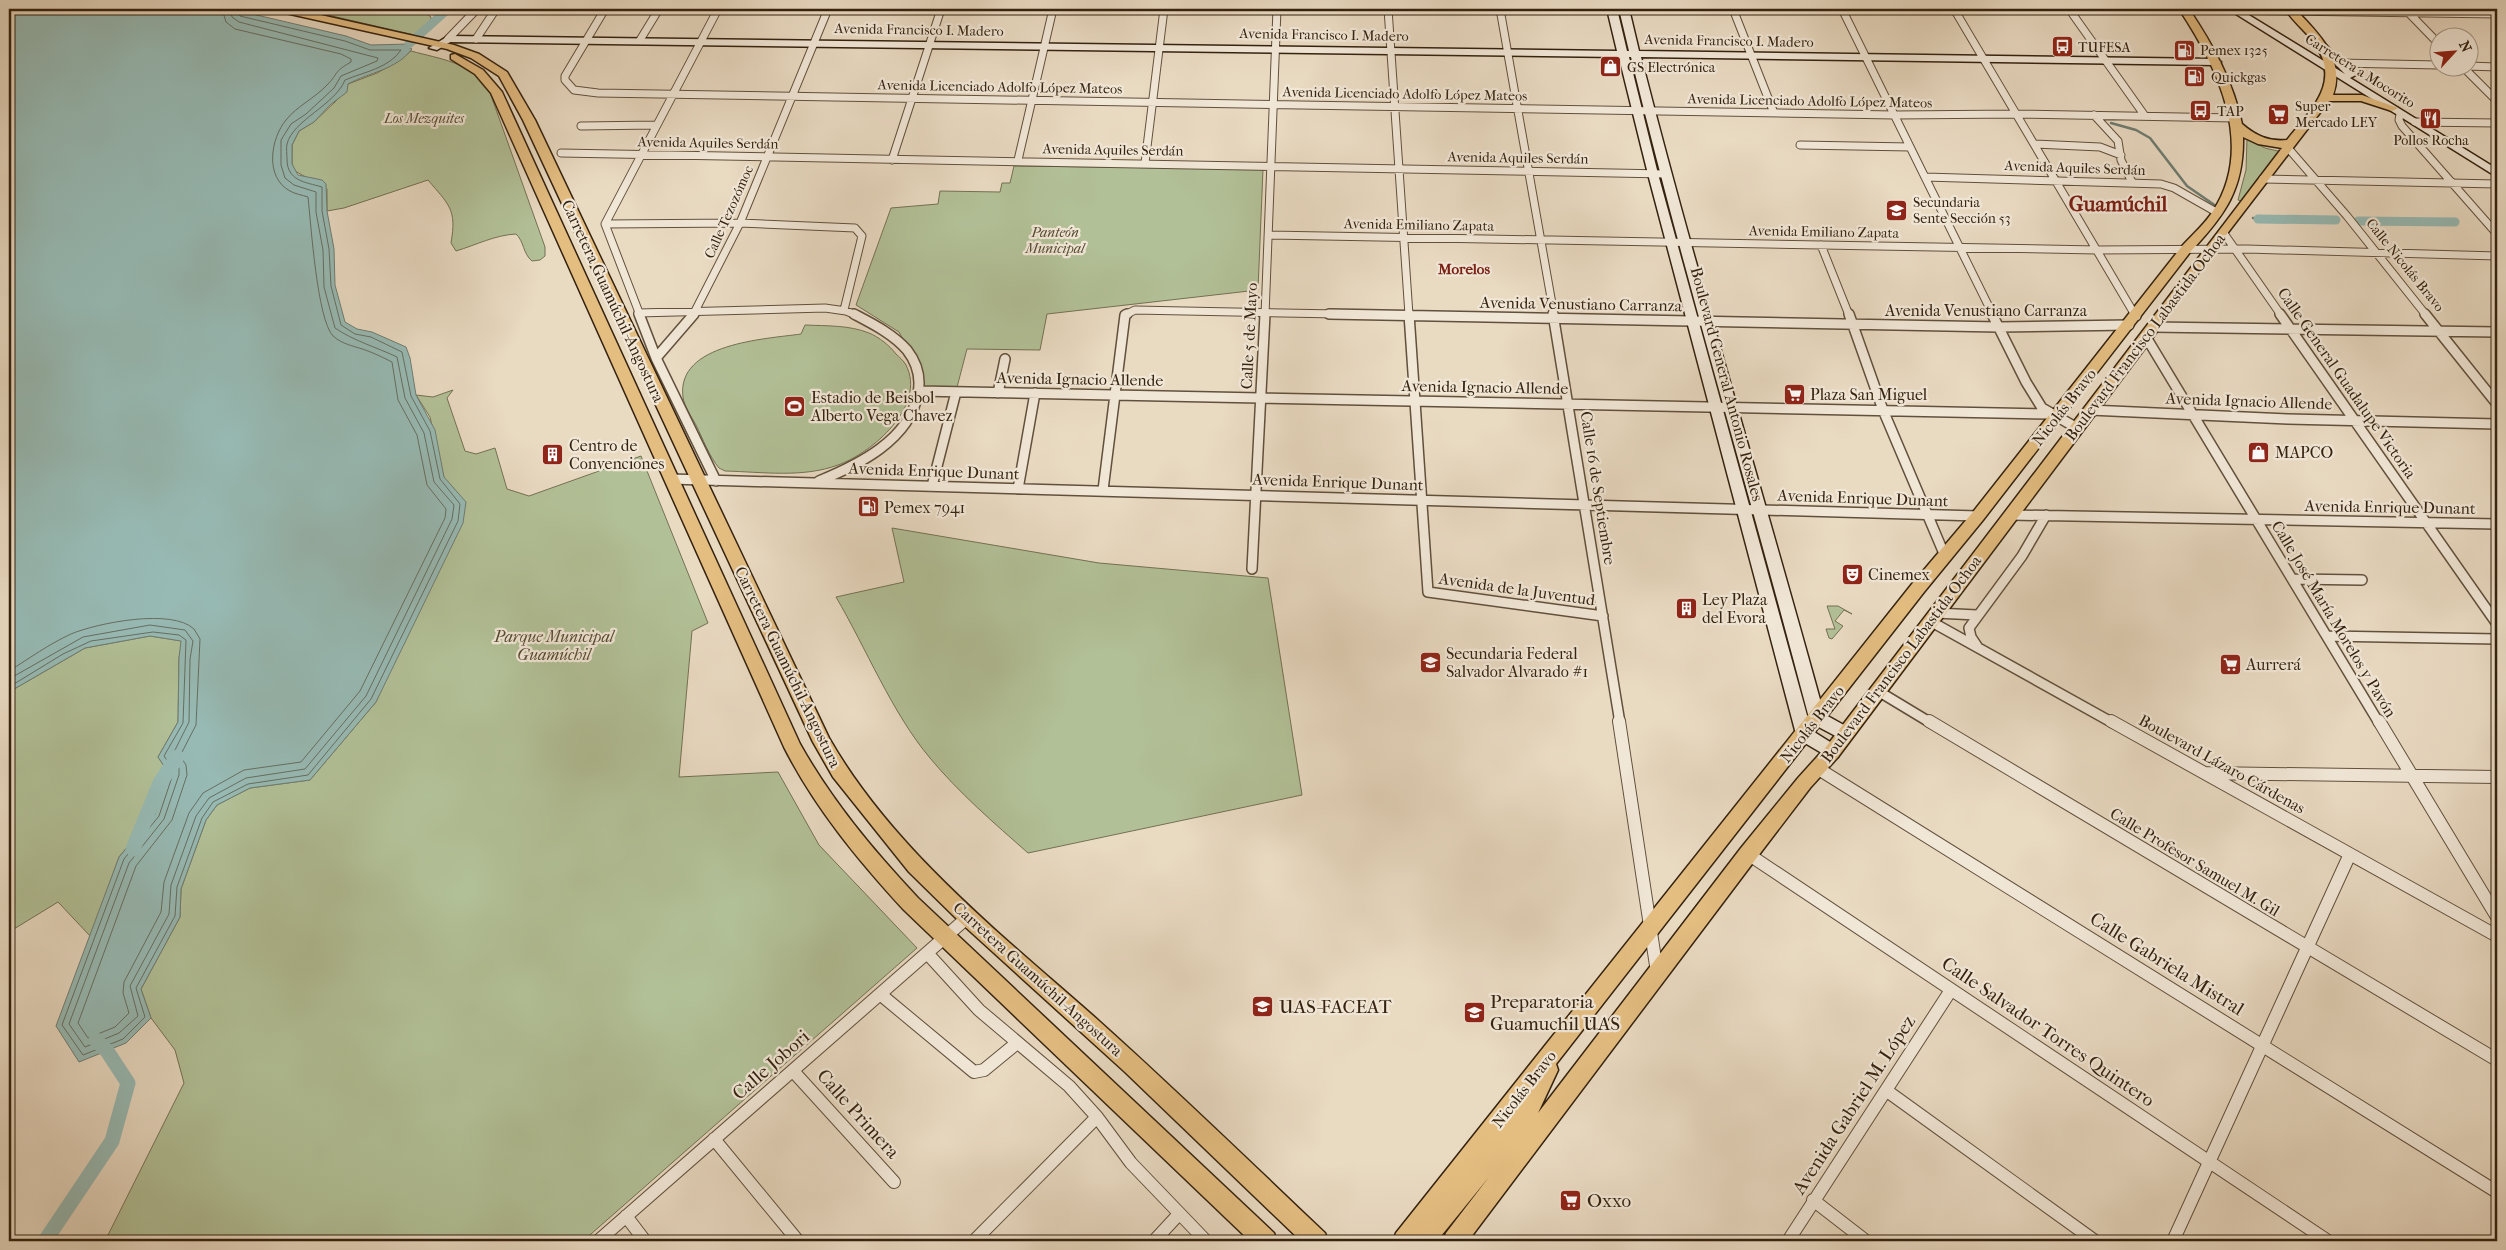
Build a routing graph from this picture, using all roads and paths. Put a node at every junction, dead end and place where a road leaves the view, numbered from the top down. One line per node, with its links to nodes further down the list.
1 (281, 9): 32 (main road)
2 (477, 9): 32 (street)
3 (496, 9): 27 (street)
4 (606, 9): 28 (street)
5 (659, 9): 29 (street)
6 (718, 9): 30 (street)
7 (828, 9): 31 (street, Calle Tezozómoc)
8 (941, 9): 33 (street)
9 (1053, 9): 34 (street)
10 (1164, 9): 35 (street)
11 (1277, 9): 36 (street, Calle 5 de Mayo)
12 (1388, 9): 37 (street)
13 (1500, 9): 38 (street, Calle 16 de Septiembre)
14 (1612, 9): 39 (street, Boulevard General Antonio Rosales)
15 (1624, 9): 40 (street, Boulevard General Antonio Rosales)
16 (1733, 9): 41 (street)
17 (1842, 9): 42 (street)
18 (1954, 9): 43 (street)
19 (2069, 9): 44 (street)
20 (2147, 9): 21 (street)
21 (2184, 9): 22 (street); 45 (main road)
22 (2234, 10): 23 (street); 49 (street, Carretera a Mocorito)
23 (2290, 10): 24 (street); 49 (main road)
24 (2406, 11): 25 (street); 26 (street)
25 (2497, 14)
26 (2428, 33)
27 (476, 39): 28 (street, Avenida Francisco I. Madero); 32 (street, Avenida Francisco I. Madero)
28 (587, 40): 29 (street, Avenida Francisco I. Madero); 51 (street, Avenida Licenciado Adolfo López Mateos)
29 (640, 40): 30 (street, Avenida Francisco I. Madero)
30 (701, 41): 31 (street, Avenida Francisco I. Madero); 51 (street)
31 (814, 42): 33 (street, Avenida Francisco I. Madero); 52 (street, Calle Tezozómoc)
32 (439, 44): 74 (main road, Carretera Guamúchil-Angostura); 76 (main road, Carretera Guamúchil-Angostura)
33 (930, 44): 34 (street, Avenida Francisco I. Madero); 53 (street)
34 (1044, 45): 35 (street, Avenida Francisco I. Madero); 55 (street)
35 (1160, 47): 36 (street, Avenida Francisco I. Madero); 57 (street)
36 (1276, 48): 37 (street, Avenida Francisco I. Madero); 58 (street, Calle 5 de Mayo)
37 (1390, 50): 38 (street, Avenida Francisco I. Madero); 59 (street)
38 (1507, 52): 39 (street, Avenida Francisco I. Madero); 60 (street, Calle 16 de Septiembre)
39 (1623, 53): 40 (street, Avenida Francisco I. Madero); 62 (street, Boulevard General Antonio Rosales)
40 (1636, 53): 41 (street, Avenida Francisco I. Madero); 63 (street, Boulevard General Antonio Rosales)
41 (1751, 55): 42 (street, Avenida Francisco I. Madero); 64 (street)
42 (1866, 57): 43 (street, Avenida Francisco I. Madero); 66 (street)
43 (1982, 58): 44 (street, Avenida Francisco I. Madero); 65 (street)
44 (2105, 60): 45 (street, Avenida Francisco I. Madero); 68 (street)
45 (2216, 62): 69 (main road)
46 (2428, 65): 49 (street)
47 (2478, 66): 48 (street)
48 (2497, 66)
49 (2335, 68): 54 (main road, Boulevard Francisco Labastida Ochoa); 61 (street, Carretera a Mocorito)
50 (2474, 78): 56 (street)
51 (674, 94): 52 (street, Avenida Licenciado Adolfo López Mateos); 73 (street)
52 (792, 96): 53 (street, Avenida Licenciado Adolfo López Mateos); 82 (street, Calle Tezozómoc)
53 (912, 98): 55 (street, Avenida Licenciado Adolfo López Mateos); 84 (street)
54 (2326, 98): 61 (main road); 78 (main road, Boulevard Francisco Labastida Ochoa)
55 (1032, 100): 57 (street, Avenida Licenciado Adolfo López Mateos); 85 (street)
56 (2497, 101)
57 (1152, 102): 58 (street, Avenida Licenciado Adolfo López Mateos); 86 (street)
58 (1274, 104): 59 (street, Avenida Licenciado Adolfo López Mateos); 87 (street, Calle 5 de Mayo)
59 (1394, 106): 60 (street, Avenida Licenciado Adolfo López Mateos); 88 (street)
60 (1516, 108): 62 (street, Avenida Licenciado Adolfo López Mateos); 89 (street, Calle 16 de Septiembre)
61 (2394, 109): 70 (street, Carretera a Mocorito); 98 (street)
62 (1638, 110): 63 (street, Avenida Licenciado Adolfo López Mateos); 90 (street, Boulevard General Antonio Rosales)
63 (1650, 110): 64 (street, Avenida Licenciado Adolfo López Mateos); 90 (street, Boulevard General Antonio Rosales)
64 (1774, 113): 66 (street, Avenida Licenciado Adolfo López Mateos)
65 (2016, 114): 66 (street, Avenida Licenciado Adolfo López Mateos); 67 (street, Avenida Licenciado Adolfo López Mateos); 75 (street)
66 (1894, 115): 79 (street)
67 (2094, 116): 68 (street, Avenida Licenciado Adolfo López Mateos); 83 (street)
68 (2144, 116): 69 (street, Avenida Licenciado Adolfo López Mateos)
69 (2236, 122): 78 (main road); 100 (main road)
70 (2415, 122): 71 (street); 91 (street, Carretera a Mocorito)
71 (2497, 123)
72 (581, 126): 73 (street)
73 (657, 126): 81 (street)
74 (538, 140): 76 (main road); 152 (main road, Carretera Guamúchil-Angostura)
75 (2035, 144): 83 (street); 93 (street)
76 (519, 145): 151 (main road, Carretera Guamúchil-Angostura)
77 (1800, 145): 79 (street)
78 (2289, 145): 94 (main road, Boulevard Francisco Labastida Ochoa); 95 (street, Calle Nicolás Bravo)
79 (1910, 147): 92 (street)
80 (561, 153): 81 (street, Avenida Aquiles Serdán)
81 (642, 154): 82 (street, Avenida Aquiles Serdán); 102 (street)
82 (767, 156): 84 (street, Avenida Aquiles Serdán); 101 (street, Calle Tezozómoc)
83 (2121, 158): 96 (street); 97 (street)
84 (892, 160): 85 (street, Avenida Aquiles Serdán)
85 (1018, 160): 86 (street, Avenida Aquiles Serdán)
86 (1145, 163): 87 (street, Avenida Aquiles Serdán)
87 (1272, 166): 88 (street, Avenida Aquiles Serdán); 105 (street, Calle 5 de Mayo)
88 (1398, 168): 89 (street, Avenida Aquiles Serdán); 106 (street)
89 (1526, 170): 90 (street, Avenida Aquiles Serdán); 107 (street, Calle 16 de Septiembre)
90 (1659, 174): 108 (street, Boulevard General Antonio Rosales)
91 (2497, 174)
92 (1925, 177): 93 (street, Avenida Aquiles Serdán); 110 (street)
93 (2055, 179): 96 (street, Avenida Aquiles Serdán); 113 (street)
94 (2263, 179): 95 (street); 103 (main road, Boulevard Francisco Labastida Ochoa)
95 (2317, 180): 98 (street); 115 (street, Calle Nicolás Bravo)
96 (2132, 182): 97 (street, Avenida Aquiles Serdán)
97 (2150, 183): 100 (street, Avenida Aquiles Serdán)
98 (2452, 183): 99 (street); 104 (street)
99 (2497, 184)
100 (2219, 211): 111 (main road, Nicolás Bravo)
101 (740, 223): 102 (street); 117 (street); 118 (street, Calle Tezozómoc)
102 (605, 224): 119 (street)
103 (2223, 232): 112 (main road, Boulevard Francisco Labastida Ochoa); 114 (street, Calle General Guadalupe Victoria)
104 (2497, 234)
105 (1269, 235): 106 (street, Avenida Emiliano Zapata); 120 (street, Calle 5 de Mayo)
106 (1403, 237): 107 (street, Avenida Emiliano Zapata); 121 (street)
107 (1541, 240): 108 (street, Avenida Emiliano Zapata); 122 (street, Calle 16 de Septiembre)
108 (1678, 242): 109 (street, Avenida Emiliano Zapata); 123 (street, Boulevard General Antonio Rosales)
109 (1821, 245): 110 (street, Avenida Emiliano Zapata); 125 (street)
110 (1959, 247): 113 (street, Avenida Emiliano Zapata); 126 (street)
111 (2187, 248): 112 (street, Avenida Emiliano Zapata); 113 (street, Avenida Emiliano Zapata); 124 (main road, Nicolás Bravo)
112 (2209, 249): 114 (street, Avenida Emiliano Zapata); 129 (main road, Boulevard Francisco Labastida Ochoa)
113 (2097, 250): 124 (street)
114 (2236, 251): 115 (street, Avenida Emiliano Zapata); 127 (street, Calle General Guadalupe Victoria)
115 (2376, 253): 116 (street, Avenida Emiliano Zapata); 128 (street, Calle Nicolás Bravo)
116 (2497, 256)
117 (844, 310): 118 (street); 133 (street)
118 (695, 313): 119 (street); 131 (street, Calle Tezozómoc)
119 (638, 314): 131 (street)
120 (1265, 314): 121 (street, Avenida Venustiano Carranza); 137 (street, Avenida Venustiano Carranza); 138 (street, Calle 5 de Mayo)
121 (1409, 316): 122 (street, Avenida Venustiano Carranza); 139 (street)
122 (1554, 319): 123 (street, Avenida Venustiano Carranza); 140 (street, Calle 16 de Septiembre)
123 (1700, 321): 125 (street, Avenida Venustiano Carranza); 142 (street, Boulevard General Antonio Rosales); 143 (street, Boulevard General Antonio Rosales)
124 (2132, 321): 126 (street, Avenida Venustiano Carranza); 147 (main road, Nicolás Bravo)
125 (1853, 324): 126 (street, Avenida Venustiano Carranza); 144 (street)
126 (1998, 327): 147 (street)
127 (2291, 329): 128 (street); 129 (street); 148 (street, Calle General Guadalupe Victoria)
128 (2439, 331): 130 (street); 141 (street, Calle Nicolás Bravo)
129 (2150, 332): 145 (main road, Boulevard Francisco Labastida Ochoa); 146 (street, Calle José María Morelos y Pavón)
130 (2497, 332)
131 (656, 358): 153 (street)
132 (1005, 359): 135 (street)
133 (919, 391): 134 (street, Avenida Ignacio Allende); 154 (street)
134 (956, 392): 135 (street, Avenida Ignacio Allende); 155 (street)
135 (998, 392): 136 (street, Avenida Ignacio Allende)
136 (1035, 393): 137 (street, Avenida Ignacio Allende); 156 (street)
137 (1115, 395): 138 (street, Avenida Ignacio Allende); 157 (street)
138 (1261, 398): 139 (street, Avenida Ignacio Allende); 158 (street, Calle 5 de Mayo)
139 (1414, 400): 140 (street, Avenida Ignacio Allende); 159 (street)
140 (1569, 403): 142 (street, Avenida Ignacio Allende); 160 (street, Calle 16 de Septiembre)
141 (2497, 404)
142 (1717, 406): 143 (street, Avenida Ignacio Allende); 161 (street, Boulevard General Antonio Rosales)
143 (1732, 406): 144 (street, Avenida Ignacio Allende); 162 (street, Boulevard General Antonio Rosales)
144 (1883, 410): 147 (street, Avenida Ignacio Allende); 163 (street)
145 (2090, 410): 146 (street, Avenida Ignacio Allende); 150 (main road, Boulevard Francisco Labastida Ochoa)
146 (2194, 415): 148 (street, Avenida Ignacio Allende); 167 (street, Calle José María Morelos y Pavón)
147 (2052, 416): 150 (street); 166 (main road, Nicolás Bravo)
148 (2354, 420): 149 (street, Avenida Ignacio Allende); 168 (street, Calle General Guadalupe Victoria)
149 (2497, 424)
150 (2076, 428): 164 (main road, Boulevard Francisco Labastida Ochoa)
151 (670, 478): 152 (street, Avenida Enrique Dunant); 196 (main road, Carretera Guamúchil-Angostura)
152 (698, 480): 153 (street, Avenida Enrique Dunant); 192 (main road, Carretera Guamúchil-Angostura)
153 (716, 481): 154 (street, Avenida Enrique Dunant)
154 (813, 483): 155 (street, Avenida Enrique Dunant)
155 (932, 486): 156 (street, Avenida Enrique Dunant)
156 (1018, 489): 157 (street, Avenida Enrique Dunant)
157 (1103, 490): 158 (street, Avenida Enrique Dunant)
158 (1256, 495): 159 (street, Avenida Enrique Dunant); 171 (street, Calle 5 de Mayo)
159 (1421, 500): 160 (street, Avenida Enrique Dunant); 175 (street, Avenida de la Juventud)
160 (1583, 503): 161 (street, Avenida Enrique Dunant); 175 (street, Calle 16 de Septiembre)
161 (1742, 509): 162 (street, Avenida Enrique Dunant); 183 (street, Boulevard General Antonio Rosales)
162 (1761, 510): 163 (street, Avenida Enrique Dunant); 182 (street, Boulevard General Antonio Rosales)
163 (1926, 514): 166 (street, Avenida Enrique Dunant); 170 (street)
164 (2012, 515): 165 (street, Avenida Enrique Dunant); 176 (main road, Boulevard Francisco Labastida Ochoa)
165 (2046, 515): 167 (street, Avenida Enrique Dunant); 174 (street)
166 (1978, 516): 170 (main road, Nicolás Bravo)
167 (2256, 519): 168 (street, Avenida Enrique Dunant); 172 (street, Calle José María Morelos y Pavón)
168 (2426, 523): 169 (street, Avenida Enrique Dunant); 177 (street, Calle General Guadalupe Victoria)
169 (2497, 524)
170 (1945, 556): 182 (main road, Nicolás Bravo)
171 (1252, 569)
172 (2293, 579): 173 (street); 178 (street, Calle José María Morelos y Pavón)
173 (2362, 580)
174 (1977, 615): 176 (street); 180 (street)
175 (1603, 616): 194 (street, Calle 16 de Septiembre)
176 (1933, 617): 180 (street, Boulevard Lázaro Cárdenas); 181 (main road, Boulevard Francisco Labastida Ochoa)
177 (2497, 624)
178 (2327, 636): 179 (street); 188 (street, Calle José María Morelos y Pavón)
179 (2497, 639)
180 (1979, 648): 187 (street, Boulevard Lázaro Cárdenas)
181 (1878, 691): 184 (main road, Boulevard Francisco Labastida Ochoa); 197 (street, Calle Profesor Samuel M. Gil)
182 (1817, 718): 183 (main road, Nicolás Bravo); 184 (street)
183 (1804, 734): 185 (street); 194 (main road, Nicolás Bravo)
184 (1846, 734): 185 (main road, Boulevard Francisco Labastida Ochoa)
185 (1832, 752): 186 (main road, Boulevard Francisco Labastida Ochoa)
186 (1817, 768): 190 (main road, Boulevard Francisco Labastida Ochoa); 204 (street, Calle Gabriela Mistral)
187 (2204, 773): 188 (street); 191 (street, Boulevard Lázaro Cárdenas)
188 (2412, 776): 189 (street); 193 (street, Calle José María Morelos y Pavón)
189 (2497, 776)
190 (1748, 854): 199 (main road, Boulevard Francisco Labastida Ochoa); 200 (street, Calle Salvador Torres Quintero)
191 (2350, 854): 195 (street, Boulevard Lázaro Cárdenas); 197 (street)
192 (968, 917): 196 (street, Calle Jobori); 223 (main road, Carretera Guamúchil-Angostura)
193 (2497, 917)
194 (1650, 929): 199 (street, Calle 16 de Septiembre); 203 (main road, Nicolás Bravo)
195 (2497, 936)
196 (946, 937): 198 (street, Calle Jobori); 222 (main road, Carretera Guamúchil-Angostura)
197 (2308, 949): 204 (street); 205 (street, Calle Profesor Samuel M. Gil)
198 (927, 953): 201 (street, Calle Jobori); 202 (street)
199 (1657, 973): 226 (main road, Boulevard Francisco Labastida Ochoa)
200 (1951, 990): 207 (street, Avenida Gabriel M. López); 210 (street, Calle Salvador Torres Quintero)
201 (880, 994): 202 (street); 206 (street, Calle Jobori)
202 (1017, 1043): 208 (street)
203 (1561, 1043): 224 (main road, Nicolás Bravo); 225 (main road)
204 (2262, 1046): 210 (street); 212 (street, Calle Gabriela Mistral)
205 (2497, 1060)
206 (793, 1071): 209 (street, Calle Jobori); 211 (street, Calle Primera)
207 (1888, 1091): 213 (street, Avenida Gabriel M. López); 229 (street)
208 (1097, 1117): 214 (street); 219 (street)
209 (714, 1139): 215 (street, Calle Jobori); 218 (street)
210 (2208, 1161): 230 (street); 231 (street, Calle Salvador Torres Quintero)
211 (894, 1182)
212 (2497, 1192)
213 (1813, 1200): 227 (street, Avenida Gabriel M. López); 228 (street)
214 (1179, 1214): 220 (street); 221 (street)
215 (626, 1216): 216 (street, Calle Jobori); 217 (street)
216 (598, 1241)
217 (645, 1241)
218 (798, 1241)
219 (974, 1241)
220 (1154, 1241)
221 (1206, 1241)
222 (1266, 1241)
223 (1317, 1241)
224 (1404, 1241)
225 (1424, 1241)
226 (1454, 1241)
227 (1788, 1241)
228 (1866, 1241)
229 (2095, 1241)
230 (2173, 1241)
231 (2328, 1241)

